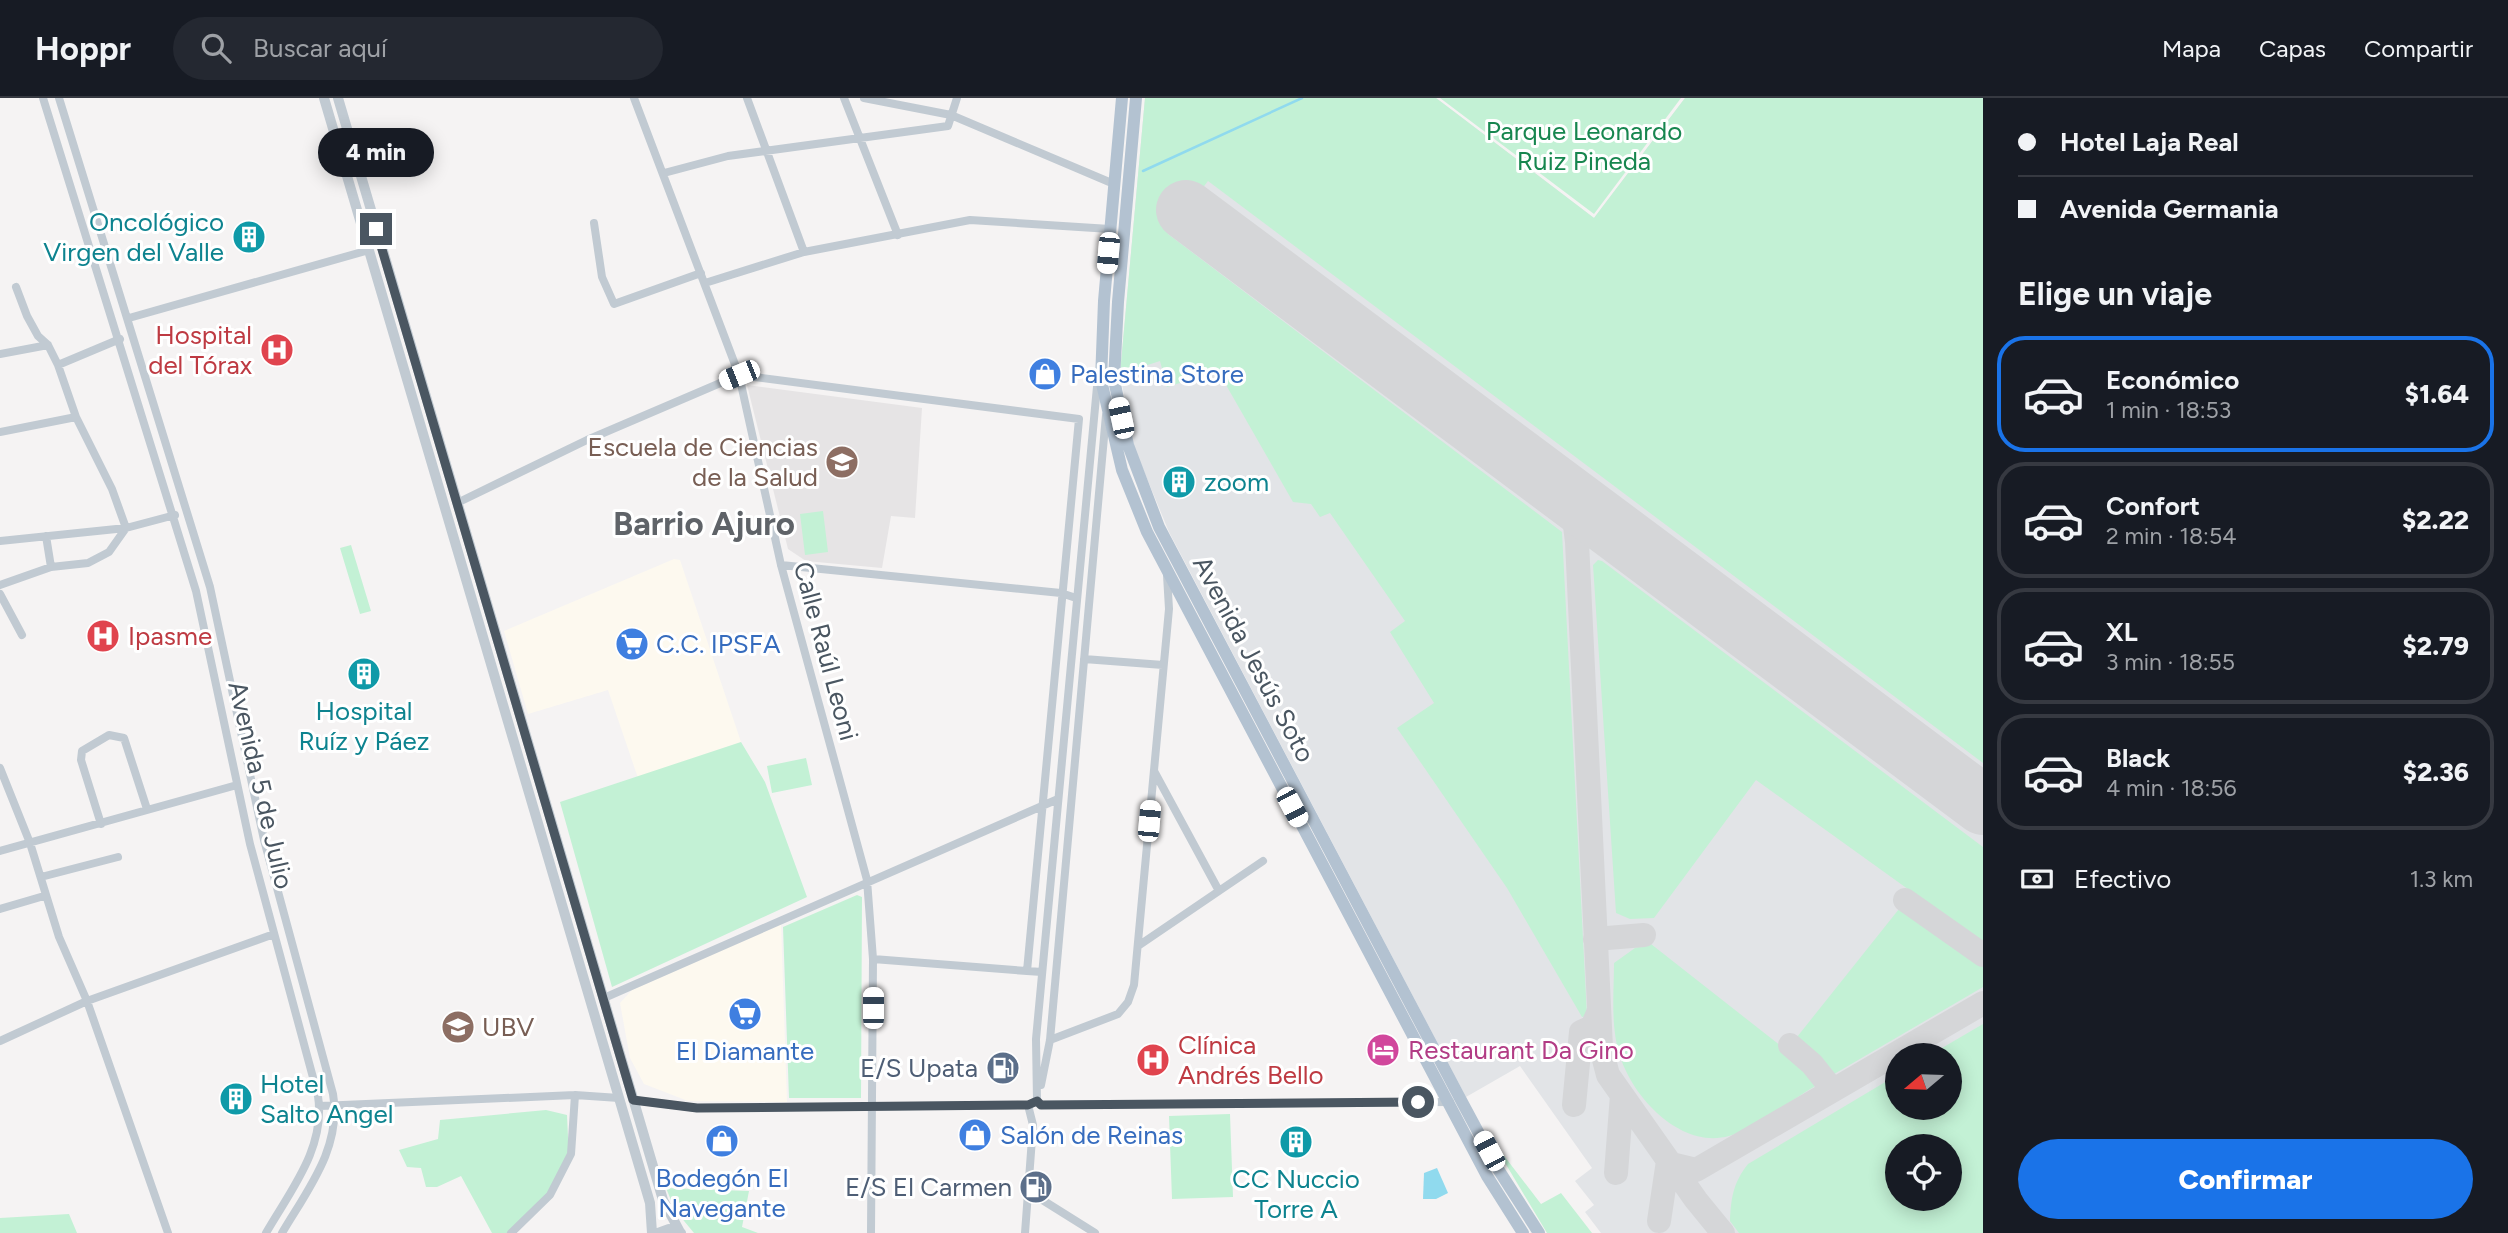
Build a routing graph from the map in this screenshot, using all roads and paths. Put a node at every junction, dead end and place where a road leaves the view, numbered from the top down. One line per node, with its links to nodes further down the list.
1 (43, 98): 27 (street, Avenida 5 de Julio)
2 (58, 98): 26 (street, Avenida 5 de Julio)
3 (324, 98): 21 (street)
4 (338, 98): 37 (street)
5 (634, 98): 16 (street, Calle Raúl Leoni)
6 (747, 98): 15 (street)
7 (844, 98): 14 (street)
8 (864, 98): 12 (street)
9 (957, 98): 13 (street)
10 (1122, 98): 17 (main road, Avenida Jesús Soto)
11 (1136, 98): 33 (main road, Avenida Jesús Soto)
12 (908, 102): 13 (street)
13 (951, 115): 14 (street); 17 (street)
14 (859, 137): 15 (street); 20 (street)
15 (766, 150): 16 (street); 22 (street)
16 (664, 173): 23 (street, Calle Raúl Leoni)
17 (1114, 184): 19 (main road, Avenida Jesús Soto)
18 (594, 223): 23 (street)
19 (1110, 229): 20 (street); 30 (main road, Avenida Jesús Soto)
20 (898, 235): 22 (street)
21 (369, 250): 26 (street); 78 (street)
22 (804, 252): 24 (street)
23 (701, 273): 24 (street, Calle Raúl Leoni)
24 (705, 283): 32 (street, Calle Raúl Leoni)
25 (16, 287): 28 (street)
26 (129, 318): 83 (street, Avenida 5 de Julio)
27 (120, 339): 31 (street); 38 (street, Avenida 5 de Julio)
28 (48, 345): 29 (street); 31 (street)
29 (0, 354)
30 (1100, 359): 34 (main road, Avenida Jesús Soto); 48 (street)
31 (58, 365): 35 (street)
32 (739, 375): 37 (street); 42 (street, Calle Raúl Leoni); 46 (street)
33 (1114, 380): 34 (street); 80 (main road, Avenida Jesús Soto)
34 (1106, 413): 44 (main road, Avenida Jesús Soto); 50 (street)
35 (76, 417): 36 (street); 39 (street)
36 (0, 432)
37 (457, 503): 73 (street)
38 (175, 515): 39 (street); 54 (street, Avenida 5 de Julio)
39 (126, 528): 40 (street); 43 (street)
40 (46, 536): 41 (street); 43 (street)
41 (0, 541)
42 (781, 565): 46 (street); 64 (street, Calle Raúl Leoni)
43 (51, 567): 45 (street)
44 (1166, 569): 51 (street); 81 (main road, Avenida Jesús Soto)
45 (0, 585)
46 (1061, 593): 48 (street); 56 (street)
47 (0, 594): 49 (street)
48 (1076, 598): 55 (street)
49 (22, 635)
50 (1084, 659): 51 (street); 75 (street)
51 (1163, 665): 53 (street)
52 (0, 768): 59 (street)
53 (1154, 771): 65 (street); 69 (street)
54 (237, 785): 57 (street); 68 (street, Avenida 5 de Julio)
55 (1058, 799): 56 (street); 72 (street)
56 (1043, 803): 64 (street); 71 (street)
57 (147, 808): 58 (street); 58 (street)
58 (101, 824): 59 (street)
59 (30, 843): 60 (street); 63 (street)
60 (0, 851)
61 (118, 857): 63 (street)
62 (1263, 860): 65 (street)
63 (41, 877): 66 (street)
64 (867, 880): 70 (street, Calle Raúl Leoni); 73 (street)
65 (1219, 891): 69 (street)
66 (44, 895): 67 (street); 74 (street)
67 (0, 909)
68 (274, 934): 74 (street); 85 (street, Avenida 5 de Julio)
69 (1138, 946): 75 (street)
70 (873, 959): 71 (street); 86 (street, Calle Raúl Leoni)
71 (1027, 971): 72 (street)
72 (1042, 972): 82 (street)
73 (604, 998): 79 (street)
74 (87, 1001): 76 (street); 89 (street)
75 (1050, 1040): 82 (street)
76 (0, 1041)
77 (575, 1095): 78 (street); 83 (street); 92 (street)
78 (619, 1098): 93 (street)
79 (633, 1100): 86 (street); 95 (street)
80 (1462, 1101): 81 (street); 100 (main road, Avenida Jesús Soto)
81 (1448, 1102): 82 (street); 99 (main road, Avenida Jesús Soto)
82 (1039, 1103): 84 (street); 87 (street)
83 (334, 1104): 85 (street); 91 (street, Avenida 5 de Julio)
84 (1028, 1105): 86 (street); 87 (street)
85 (320, 1106): 90 (street, Avenida 5 de Julio)
86 (874, 1107): 96 (street, Calle Raúl Leoni)
87 (1033, 1125): 88 (street)
88 (1028, 1191): 97 (street); 98 (street)
89 (168, 1233)
90 (266, 1233)
91 (282, 1233)
92 (511, 1233)
93 (652, 1233)
94 (658, 1233): 95 (street)
95 (681, 1233)
96 (871, 1233)
97 (1025, 1233)
98 (1095, 1233)
99 (1523, 1233)
100 (1539, 1233)

